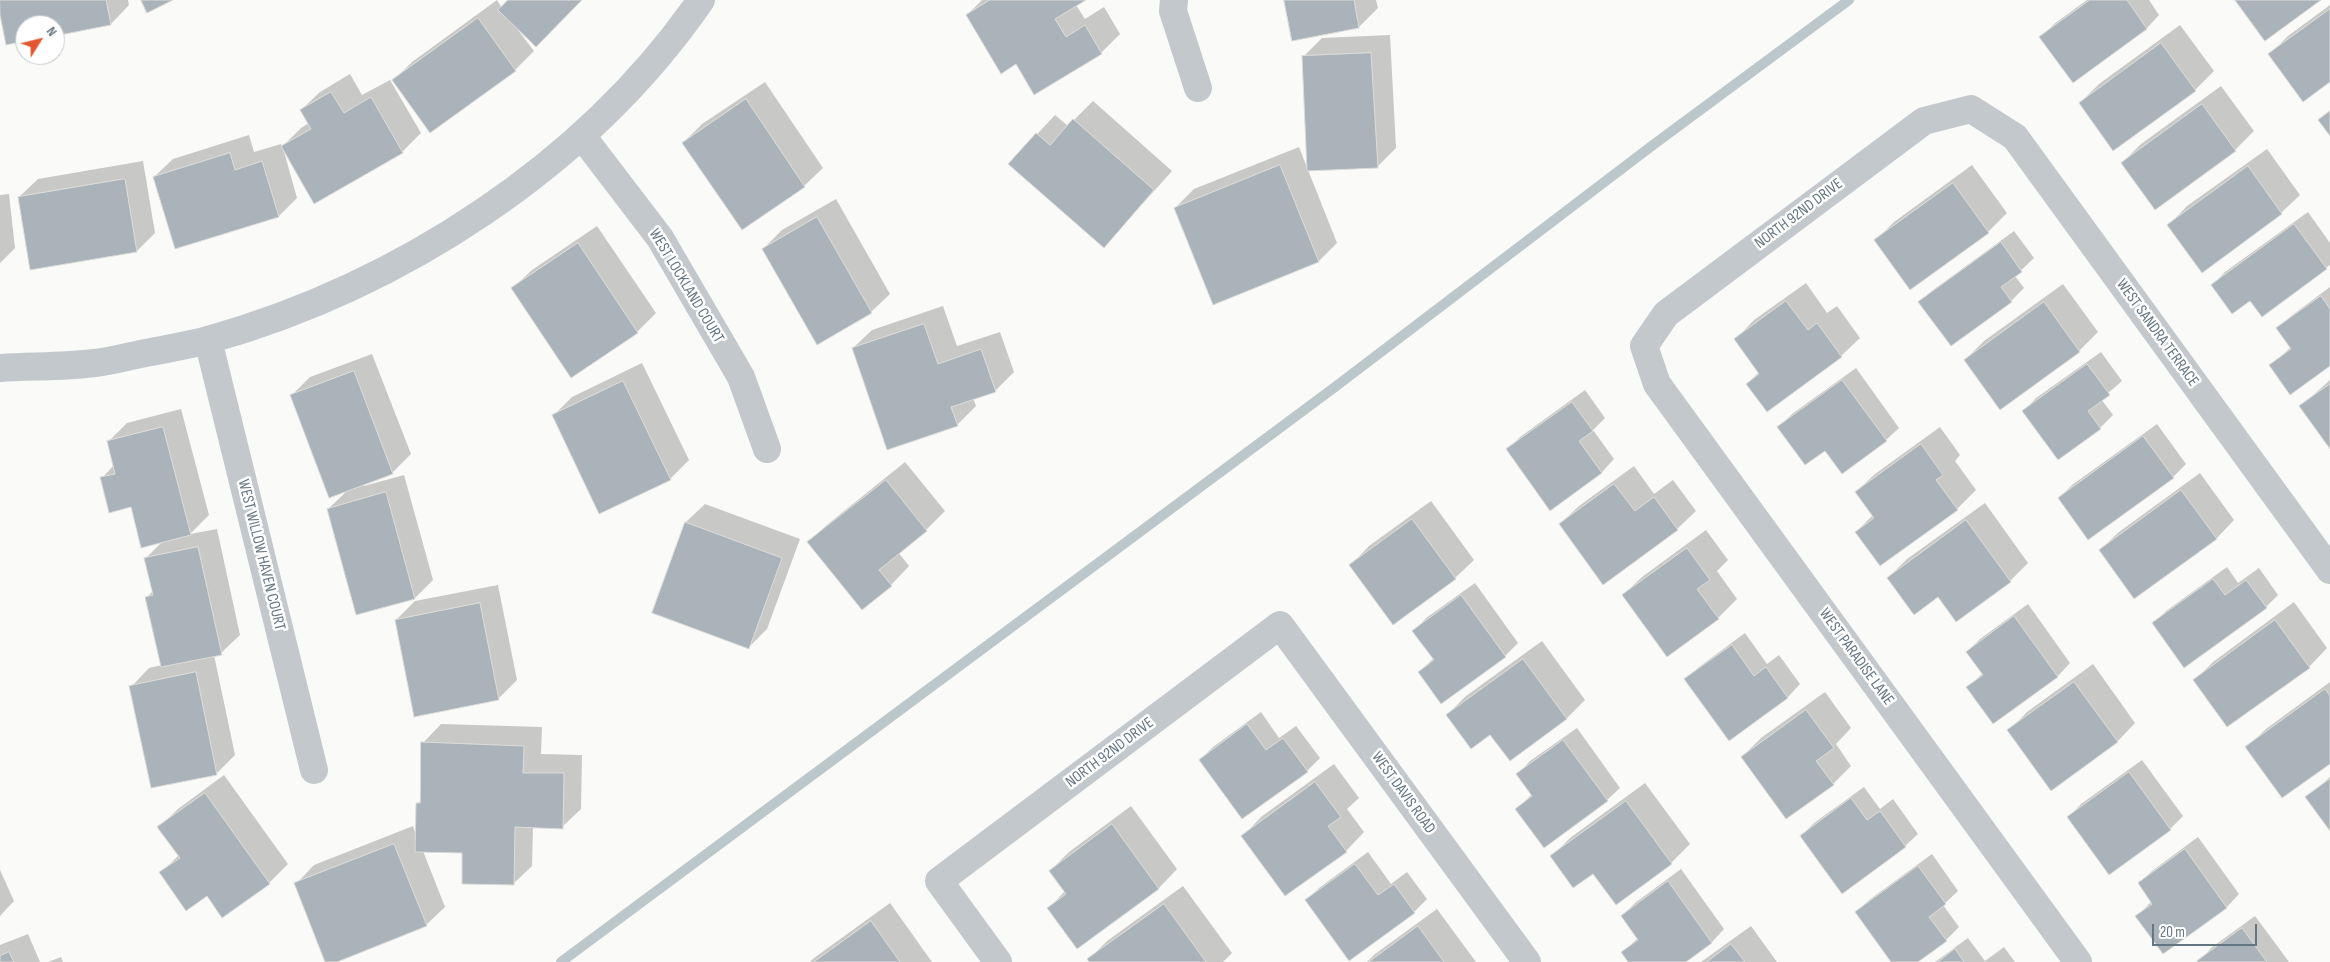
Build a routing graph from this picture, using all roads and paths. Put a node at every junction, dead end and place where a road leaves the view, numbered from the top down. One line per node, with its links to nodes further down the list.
1 (702, 0): 5 (street)
2 (1174, 0): 3 (street)
3 (1198, 88)
4 (1971, 110): 7 (street, NORTH 92ND DRIVE); 10 (street, WEST SANDRA TERRACE)
5 (582, 136): 6 (street); 9 (street, WEST LOCKLAND COURT)
6 (208, 340): 8 (street); 12 (street, WEST WILLOW HAVEN COURT)
7 (1644, 346): 15 (street, WEST PARADISE LANE)
8 (0, 368)
9 (767, 449)
10 (2330, 570)
11 (1280, 625): 13 (street, NORTH 92ND DRIVE); 14 (street, WEST DAVIS ROAD)
12 (314, 770)
13 (998, 962)
14 (1527, 962)
15 (2078, 962)

